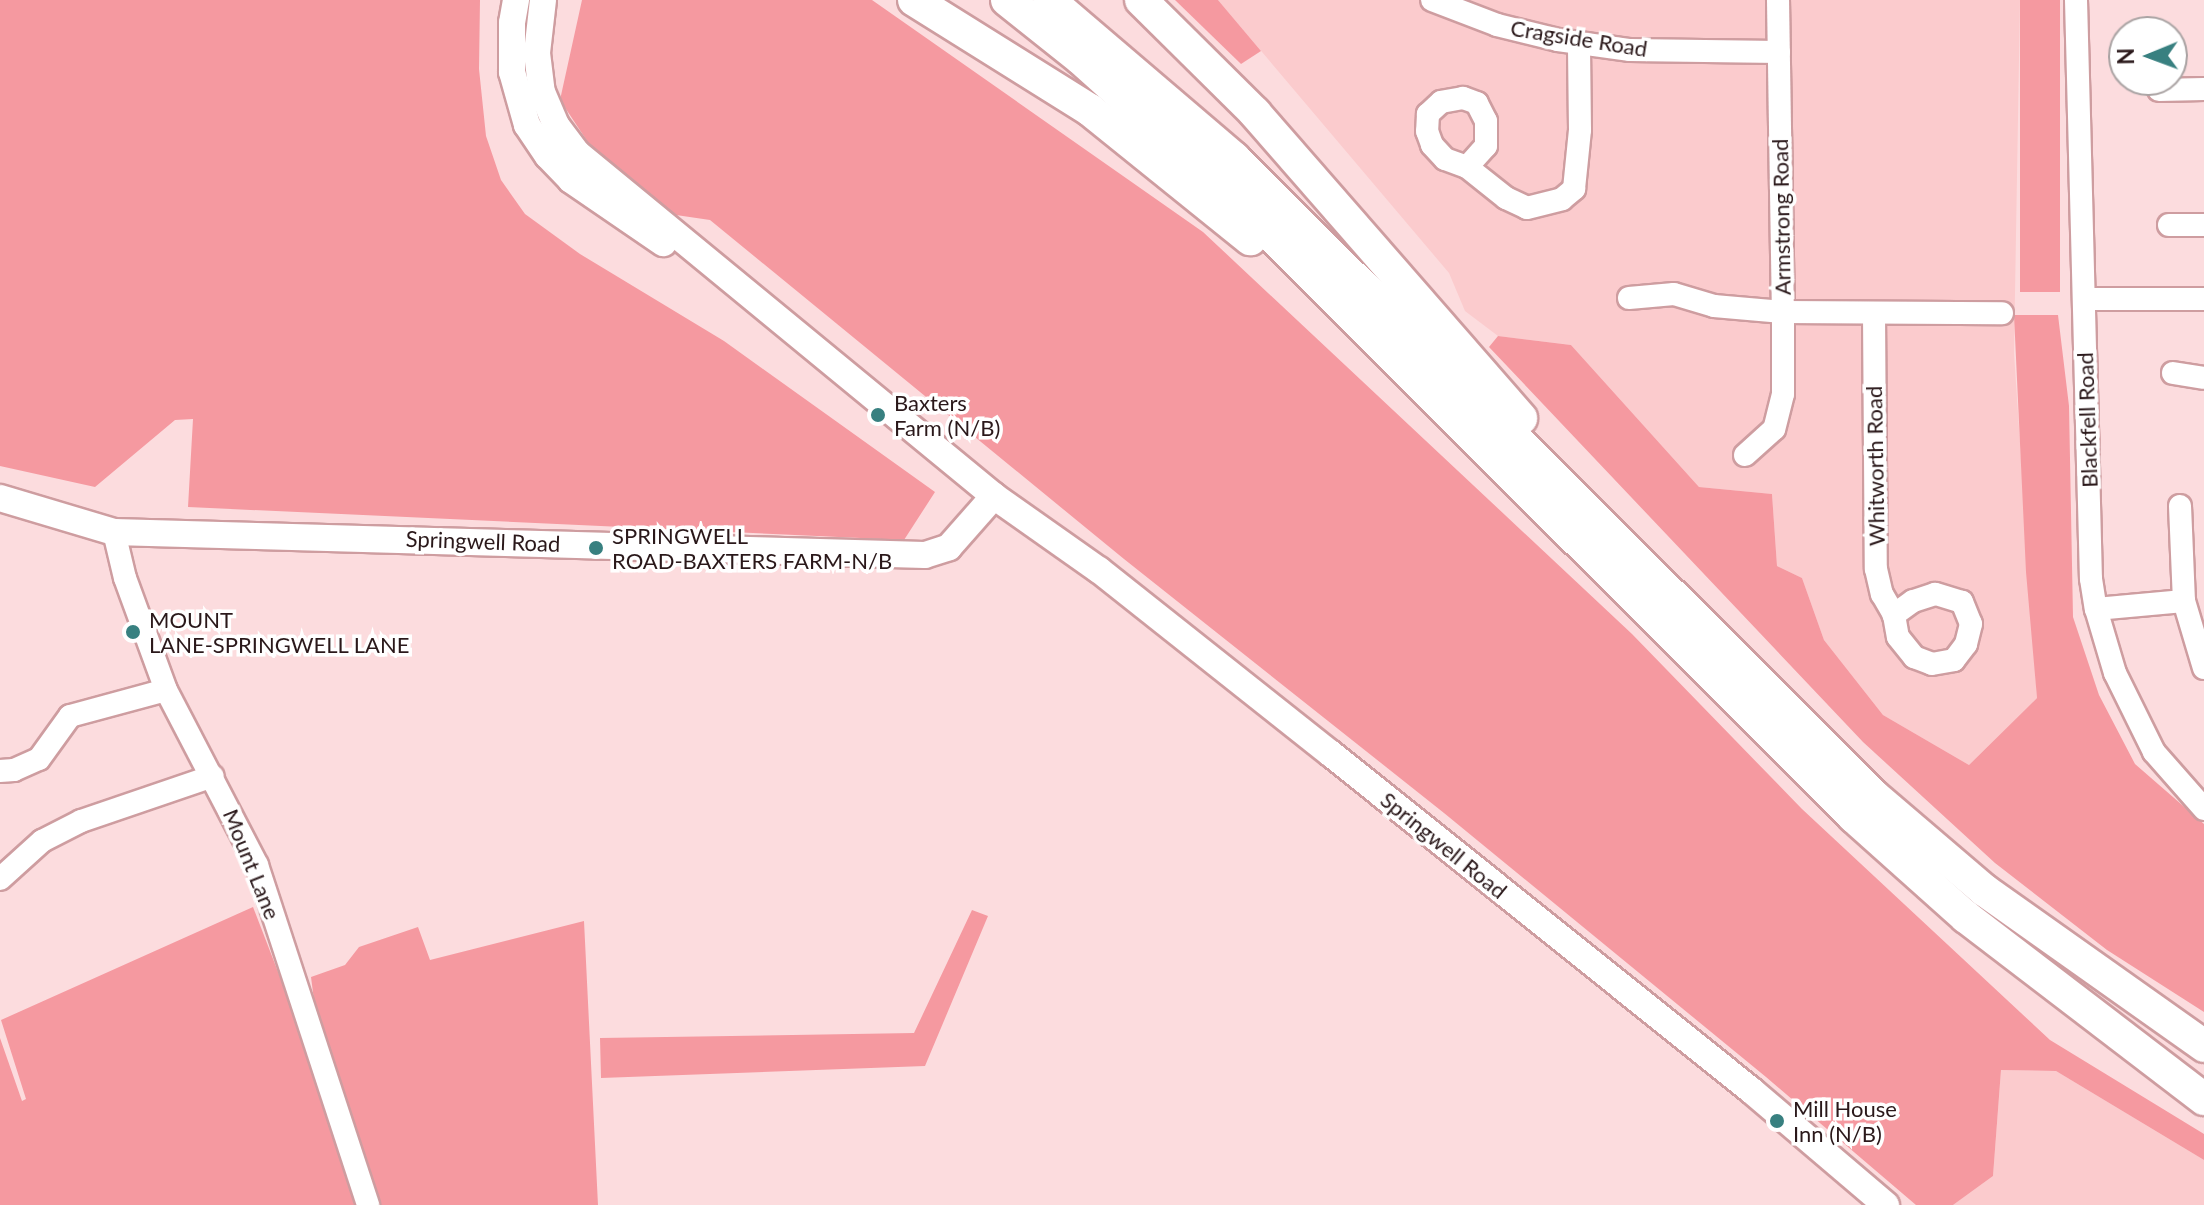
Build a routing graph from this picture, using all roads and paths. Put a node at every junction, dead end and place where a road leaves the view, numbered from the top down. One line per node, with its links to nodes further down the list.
1 (516, 0): 18 (main road, Springwell Road)
2 (543, 0): 18 (main road, Springwell Road)
3 (914, 0): 23 (highway)
4 (1007, 0): 23 (highway)
5 (1049, 0): 30 (highway)
6 (1141, 0): 30 (highway)
7 (1432, 0): 10 (street, Cragside Road)
8 (1778, 0): 11 (street, Armstrong Road)
9 (2076, 0): 16 (street, Blackfell Road)
10 (1579, 43): 11 (street, Cragside Road); 12 (street)
11 (1779, 52): 19 (street, Armstrong Road)
12 (1467, 167)
13 (2169, 225): 14 (street)
14 (2204, 225)
15 (1629, 298): 19 (street)
16 (2084, 299): 17 (street); 32 (street, Blackfell Road)
17 (2204, 299)
18 (760, 306): 26 (main road, Springwell Road)
19 (1783, 312): 20 (street, Armstrong Road); 25 (street)
20 (1874, 313): 21 (street, Armstrong Road); 33 (street, Whitworth Road)
21 (2002, 313)
22 (2173, 373): 24 (street)
23 (1414, 375): 41 (highway)
24 (2204, 378)
25 (1745, 455)
26 (994, 496): 29 (main road, Springwell Road); 43 (main road, Springwell Road)
27 (0, 498): 29 (main road, Springwell Road)
28 (2180, 506): 31 (street)
29 (114, 532): 35 (street, Mount Lane)
30 (1654, 577): 40 (highway)
31 (2184, 601): 32 (street); 34 (street)
32 (2096, 609): 38 (street, Blackfell Road)
33 (1894, 615)
34 (2204, 668)
35 (166, 690): 36 (street); 37 (street, Mount Lane)
36 (0, 771)
37 (213, 776): 39 (street); 42 (street, Mount Lane)
38 (2204, 809)
39 (0, 879)
40 (2204, 1046)
41 (2204, 1099)
42 (368, 1205)
43 (1886, 1205)

